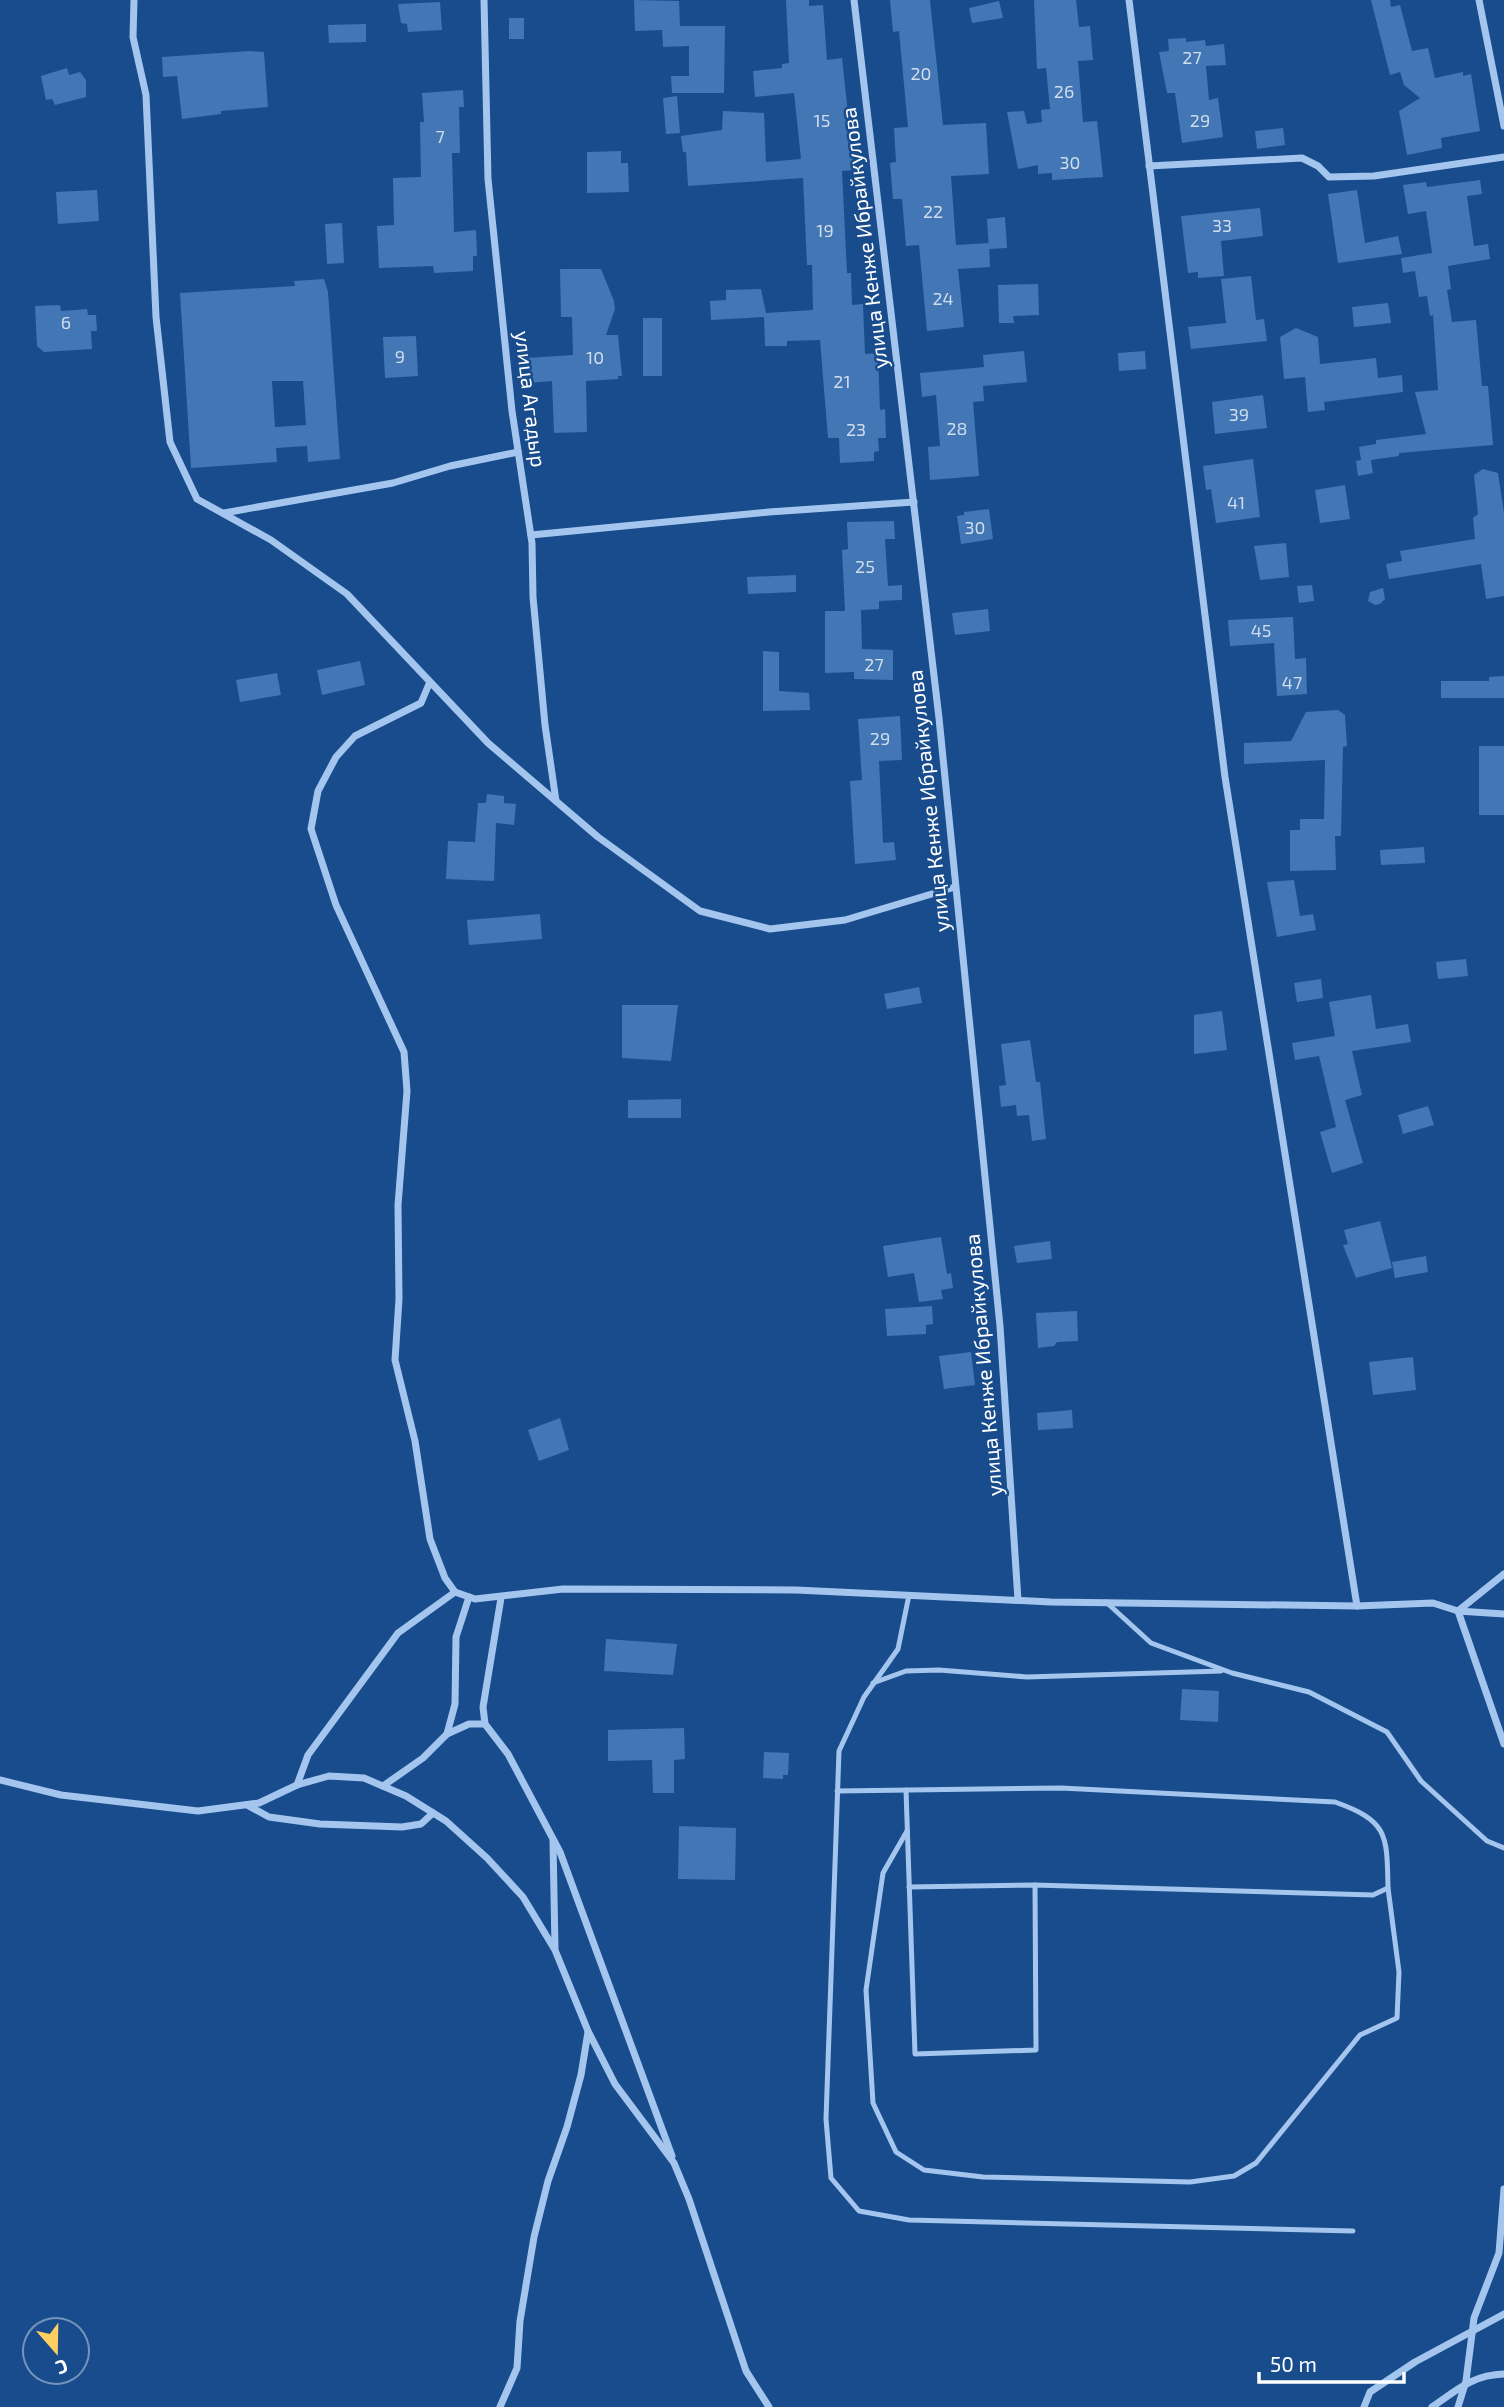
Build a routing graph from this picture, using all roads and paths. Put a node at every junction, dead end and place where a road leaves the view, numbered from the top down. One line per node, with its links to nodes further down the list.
1 (134, 0): 11 (street)
2 (485, 0): 9 (street, улица Агадыр)
3 (854, 0): 10 (street, улица Кенже Ибрайкулова)
4 (1129, 0): 8 (street)
5 (1479, 0): 6 (street)
6 (1504, 126)
7 (1504, 158): 8 (street)
8 (1149, 166): 23 (street)
9 (518, 452): 11 (street); 12 (street, улица Агадыр)
10 (914, 502): 12 (street); 15 (street, улица Кенже Ибрайкулова)
11 (224, 513): 13 (street)
12 (531, 535): 14 (street, улица Агадыр)
13 (429, 684): 14 (street); 17 (street)
14 (556, 801): 15 (street)
15 (956, 887): 21 (street, улица Кенже Ибрайкулова)
16 (1504, 1574): 24 (street)
17 (455, 1592): 19 (street); 32 (street)
18 (909, 1595): 20 (street); 21 (street); 27 (lane)
19 (469, 1597): 20 (street); 29 (street)
20 (501, 1598): 28 (street)
21 (1018, 1600): 22 (street)
22 (1106, 1602): 23 (street); 26 (lane)
23 (1357, 1606): 24 (street)
24 (1458, 1611): 25 (street); 30 (street)
25 (1504, 1615)
26 (1224, 1671): 27 (lane); 40 (lane)
27 (873, 1684): 35 (lane)
28 (485, 1724): 29 (street); 39 (street)
29 (447, 1734): 33 (street)
30 (1504, 1744)
31 (0, 1780): 36 (street)
32 (297, 1785): 33 (street); 36 (street)
33 (383, 1786): 37 (street)
34 (906, 1790): 35 (lane); 38 (lane); 43 (lane)
35 (836, 1791): 48 (lane)
36 (247, 1804): 37 (street)
37 (433, 1813): 44 (street)
38 (907, 1831): 42 (lane); 43 (lane)
39 (553, 1837): 44 (street); 46 (street)
40 (1504, 1849)
41 (1035, 1885): 42 (lane); 42 (lane); 43 (lane)
42 (909, 1887)
43 (1388, 1888)
44 (555, 1950): 45 (street)
45 (588, 2031): 46 (street); 53 (street)
46 (674, 2163): 54 (street)
47 (1504, 2189): 50 (street)
48 (1353, 2231)
49 (1504, 2314): 50 (street)
50 (1471, 2330): 52 (street); 55 (street)
51 (1504, 2374): 52 (street)
52 (1466, 2381): 56 (street); 57 (street)
53 (500, 2407)
54 (769, 2407)
55 (1364, 2407)
56 (1432, 2407)
57 (1458, 2407)

